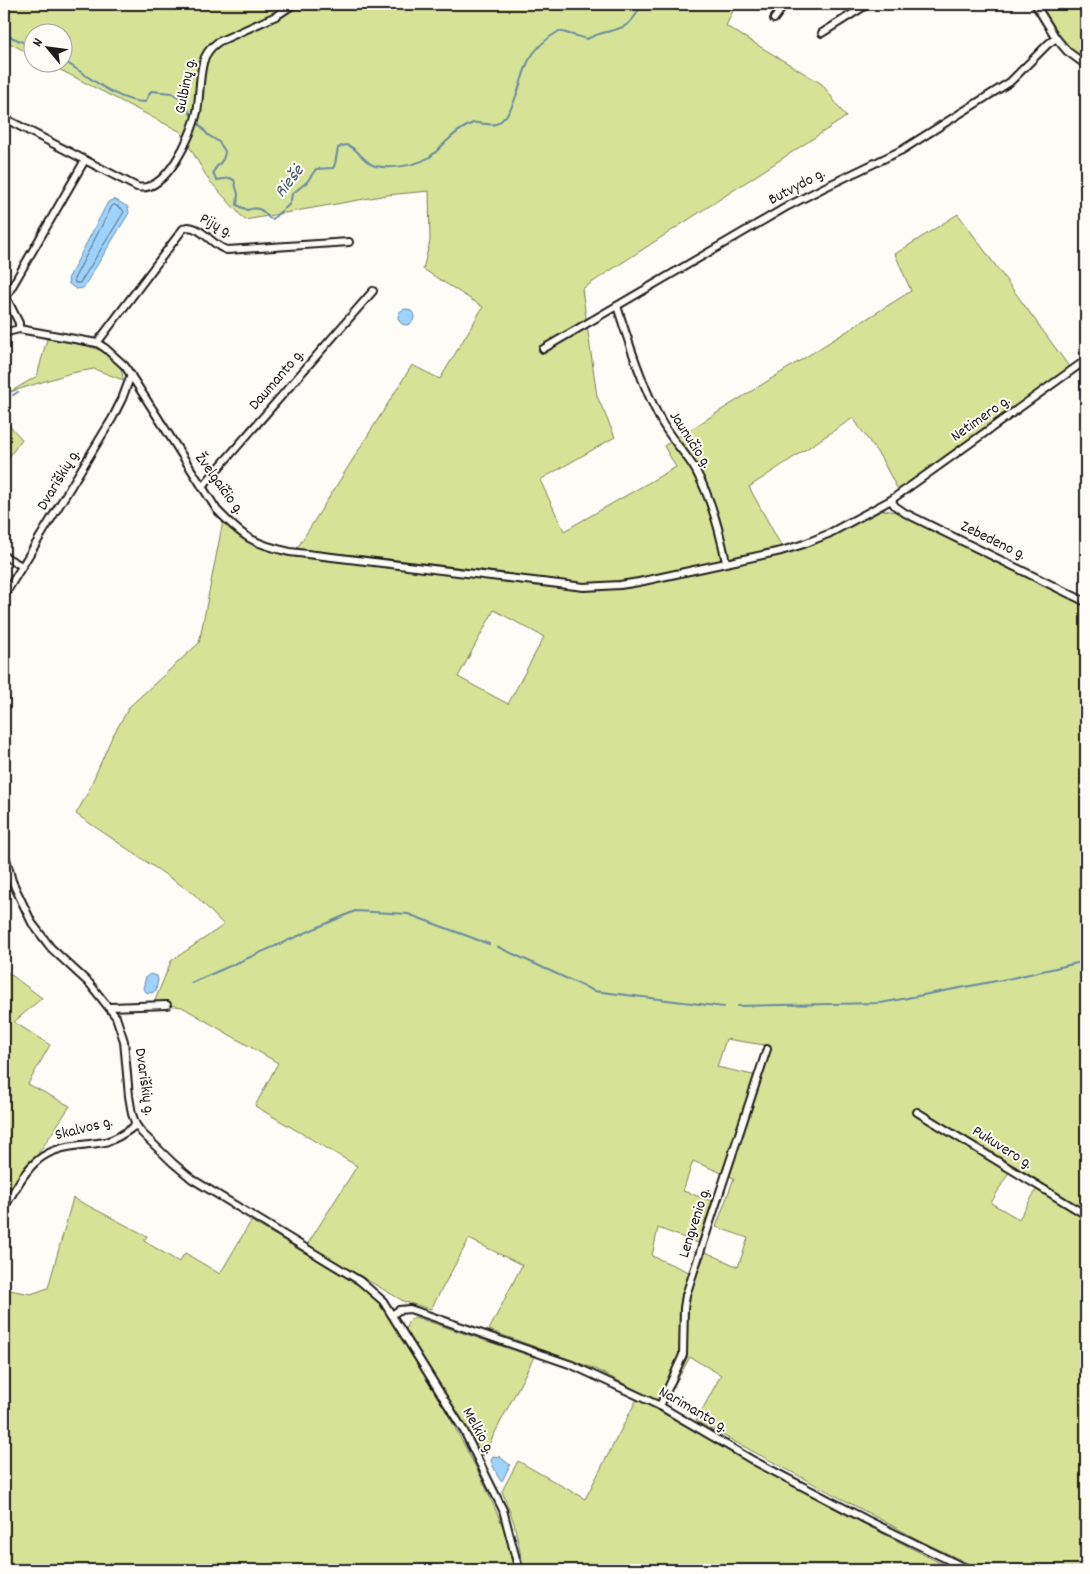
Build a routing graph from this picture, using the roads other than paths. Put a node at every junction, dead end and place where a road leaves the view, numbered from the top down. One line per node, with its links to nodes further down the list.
1 (294, 4): 10 (street, Gulbinų g.)
2 (785, 4): 5 (street)
3 (868, 4): 6 (street)
4 (1034, 4): 7 (street)
5 (774, 19)
6 (822, 32)
7 (1056, 38): 8 (street); 13 (street, Butvydo g.)
8 (1086, 65)
9 (4, 118): 10 (street)
10 (85, 160): 14 (street)
11 (349, 242): 16 (street, Pijų g.)
12 (373, 292): 20 (street, Daumanto g.)
13 (617, 306): 17 (street, Butvydo g.); 23 (street, Jaunučio g.)
14 (19, 329): 15 (street); 16 (street)
15 (4, 333)
16 (97, 343): 19 (street, Žvelgaičio g.)
17 (543, 349)
18 (1086, 360): 21 (street, Netimero g.)
19 (131, 375): 20 (street, Žvelgaičio g.); 24 (street, Dvariškių g.)
20 (202, 487): 23 (street, Žvelgaičio g.)
21 (891, 500): 23 (street, Netimero g.); 26 (street, Zebedeno g.)
22 (4, 556): 24 (street)
23 (726, 562)
24 (22, 566): 25 (street, Dvariškių g.)
25 (4, 596)
26 (1086, 602)
27 (4, 851): 29 (street, Dvariškių g.)
28 (167, 1005): 29 (street)
29 (110, 1008): 32 (street, Dvariškių g.)
30 (767, 1049): 36 (street, Lengvenio g.)
31 (917, 1112): 34 (street, Pukuvero g.)
32 (136, 1125): 33 (street, Skalvos g.); 35 (street, Dvariškių g.)
33 (4, 1208)
34 (1086, 1216)
35 (392, 1315): 36 (street, Narimanto g.); 37 (street, Melkio g.)
36 (660, 1406): 38 (street, Narimanto g.)
37 (519, 1570)
38 (969, 1570)

